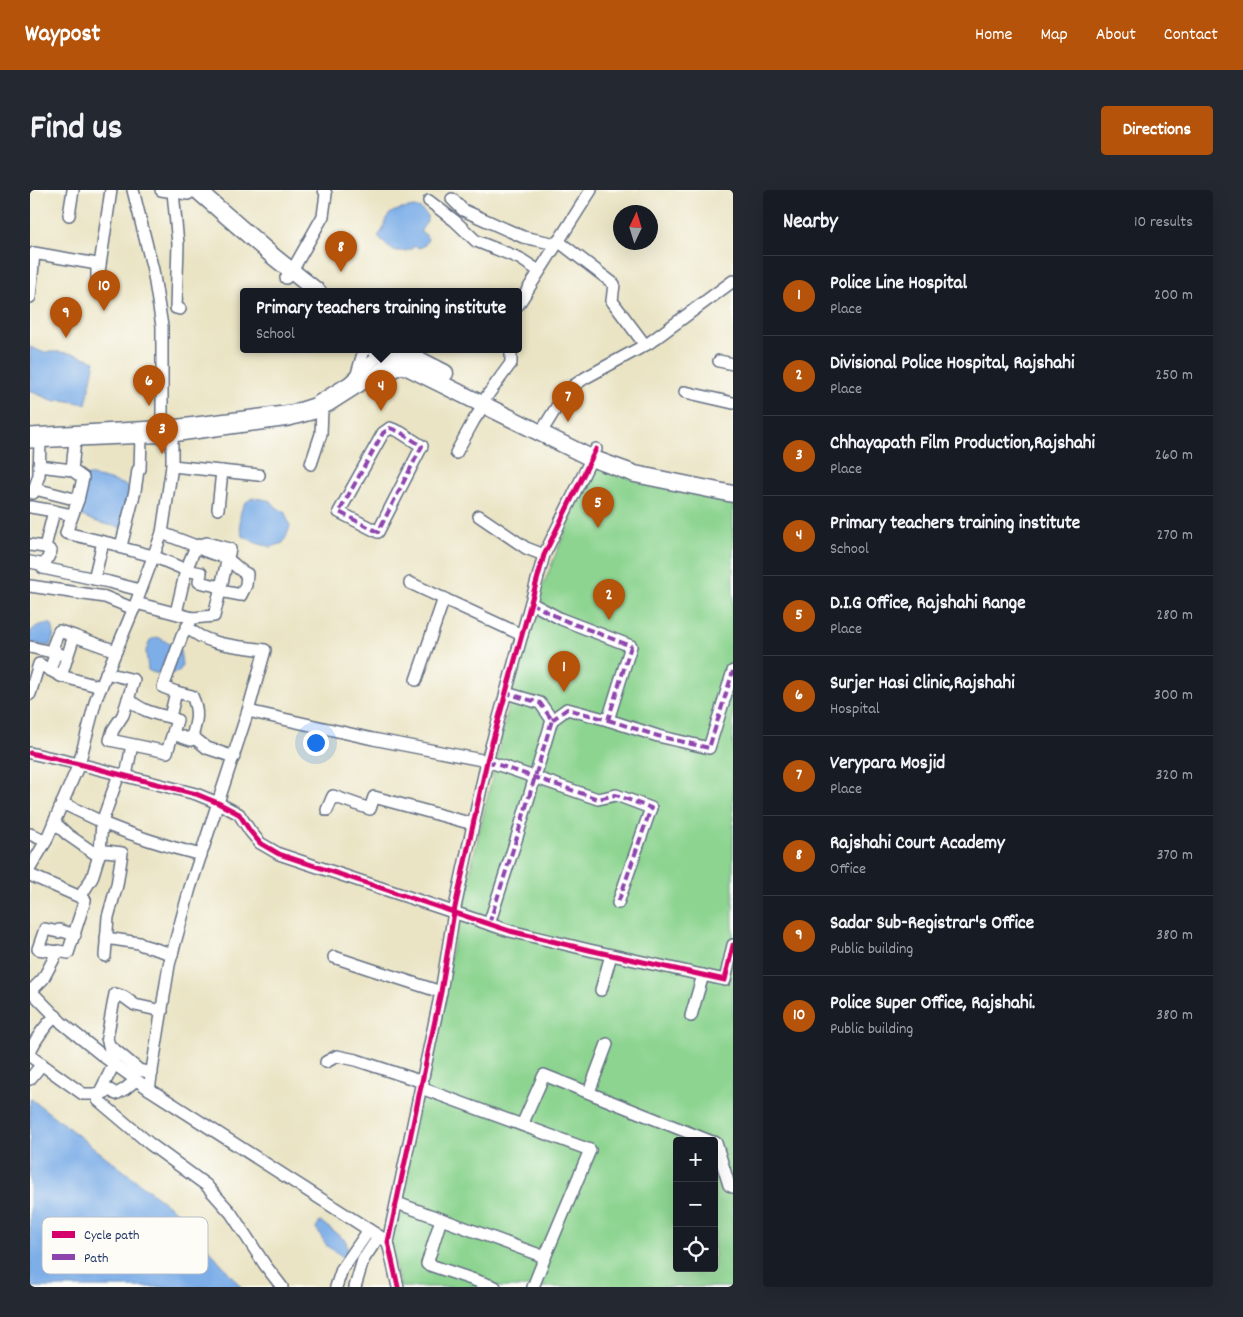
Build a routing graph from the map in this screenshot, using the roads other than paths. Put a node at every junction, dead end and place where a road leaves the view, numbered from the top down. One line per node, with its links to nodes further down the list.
1 (73, 190): 9 (street)
2 (111, 190): 16 (street)
3 (133, 190): 32 (street)
4 (324, 190): 12 (street)
5 (591, 190): 10 (street)
6 (183, 191): 12 (highway); 18 (street)
7 (452, 199): 10 (street)
8 (429, 201): 11 (street)
9 (69, 215)
10 (557, 243): 11 (street); 19 (street)
11 (539, 271): 17 (street)
12 (289, 275): 14 (highway); 15 (highway)
13 (733, 281): 19 (street)
14 (300, 288)
15 (311, 288)
16 (30, 297)
17 (522, 299)
18 (180, 309)
19 (645, 345): 31 (street)
20 (363, 353): 25 (street)
21 (510, 353): 27 (street)
22 (392, 354): 25 (street); 25 (street); 27 (highway)
23 (719, 361): 24 (street)
24 (733, 364)
25 (358, 380): 29 (street); 32 (street)
26 (685, 392): 28 (street)
27 (486, 400): 31 (highway); 37 (street)
28 (733, 403)
29 (322, 409): 32 (street); 39 (street)
30 (390, 428): 30 (street)
31 (543, 429): 38 (highway)
32 (167, 431): 33 (street); 34 (street); 41 (street)
33 (30, 434)
34 (140, 437): 35 (street); 57 (street)
35 (75, 440): 36 (street); 42 (street)
36 (35, 442): 40 (street)
37 (456, 453)
38 (593, 454): 45 (highway); 47 (highway); 60 (street)
39 (311, 464)
40 (39, 466): 42 (street); 46 (street)
41 (172, 466): 43 (street); 54 (street)
42 (72, 470): 48 (street)
43 (222, 471): 44 (street); 50 (street)
44 (259, 475)
45 (733, 484)
46 (33, 491): 48 (street); 49 (street)
47 (733, 494)
48 (78, 500): 52 (street)
49 (30, 509): 51 (street)
50 (218, 510)
51 (54, 511): 52 (street); 59 (street)
52 (72, 515): 55 (street)
53 (478, 516): 60 (street)
54 (162, 532): 58 (street); 61 (street)
55 (103, 542): 57 (street); 66 (street)
56 (30, 545): 59 (street)
57 (121, 546): 61 (street)
58 (196, 546): 62 (street); 65 (street)
59 (44, 547): 64 (street)
60 (544, 554): 72 (street)
61 (153, 556): 65 (street); 70 (street)
62 (228, 559): 69 (street); 69 (street)
63 (30, 562): 64 (street)
64 (45, 565): 66 (street)
65 (186, 570): 69 (street); 74 (street)
66 (94, 579): 70 (street)
67 (410, 583): 71 (street)
68 (30, 586): 73 (street)
69 (220, 589): 75 (street)
70 (140, 590): 73 (street)
71 (444, 598): 76 (street); 87 (street)
72 (531, 603): 76 (street); 96 (street)
73 (135, 606): 74 (street); 79 (street)
74 (176, 613): 75 (street)
75 (190, 623): 89 (street); 93 (street)
76 (522, 635): 90 (street)
77 (74, 636): 79 (street); 80 (street); 81 (street)
78 (30, 647): 80 (street)
79 (116, 651): 85 (street)
80 (56, 652): 81 (street); 83 (street)
81 (68, 656): 86 (street)
82 (34, 662): 83 (street); 91 (street)
83 (50, 670): 86 (street)
84 (733, 671): 96 (street)
85 (106, 674): 88 (street); 92 (street)
86 (61, 676): 88 (street)
87 (416, 680)
88 (101, 688): 103 (street)
89 (176, 692): 94 (street); 98 (street)
90 (506, 693): 95 (street); 102 (street)
91 (30, 694)
92 (128, 699): 94 (street); 99 (street)
93 (248, 711): 101 (street); 102 (street)
94 (170, 717): 97 (street)
95 (552, 720): 96 (street); 105 (street)
96 (608, 720)
97 (173, 734): 98 (street); 99 (street)
98 (192, 736): 101 (street)
99 (132, 745): 104 (street)
100 (30, 753): 103 (street)
101 (234, 757): 107 (street)
102 (487, 761): 105 (street); 111 (street)
103 (79, 764): 104 (street); 106 (street)
104 (122, 775): 107 (street); 110 (street)
105 (535, 777): 119 (street); 121 (street)
106 (62, 803): 109 (street); 110 (street)
107 (218, 803): 115 (street); 120 (street)
108 (327, 810): 111 (street)
109 (54, 822): 113 (street); 114 (street)
110 (101, 822): 114 (street); 115 (street)
111 (472, 824): 120 (street)
112 (30, 834): 113 (street)
113 (46, 840): 116 (street)
114 (100, 852): 118 (street); 123 (street)
115 (201, 855): 126 (street)
116 (30, 868)
117 (30, 874): 118 (street)
118 (80, 897): 122 (street)
119 (618, 903)
120 (454, 912): 121 (street); 133 (street)
121 (490, 924): 127 (street)
122 (75, 935): 125 (street); 125 (street)
123 (106, 938): 126 (street); 128 (street)
124 (733, 945): 130 (street)
125 (57, 952): 132 (street)
126 (172, 954): 134 (street)
127 (612, 955): 130 (street); 131 (street)
128 (105, 956)
129 (334, 957): 133 (street)
130 (703, 975): 136 (street)
131 (601, 990)
132 (31, 991): 135 (street)
133 (441, 992): 147 (street)
134 (162, 1011): 138 (street); 144 (street)
135 (56, 1016): 139 (street); 143 (street)
136 (691, 1016)
137 (608, 1044): 149 (street)
138 (110, 1046): 143 (street); 144 (street)
139 (30, 1051)
140 (30, 1056): 142 (street)
141 (326, 1062): 147 (street)
142 (42, 1064): 145 (street); 150 (street)
143 (114, 1064): 146 (street); 150 (street)
144 (152, 1073): 148 (street)
145 (30, 1079)
146 (136, 1080): 148 (street); 150 (street)
147 (422, 1085): 151 (street); 155 (street)
148 (149, 1090): 157 (street)
149 (589, 1092): 151 (street); 152 (street)
150 (99, 1094): 162 (street)
151 (522, 1125): 159 (street)
152 (700, 1137)
153 (718, 1149): 154 (street)
154 (733, 1187)
155 (397, 1202): 156 (street); 158 (street)
156 (441, 1219): 159 (street); 166 (street)
157 (369, 1230): 158 (street); 160 (street)
158 (383, 1239): 161 (street); 165 (street)
159 (545, 1257): 167 (street)
160 (345, 1266): 161 (street); 163 (street)
161 (359, 1272): 164 (street)
162 (282, 1287)
163 (336, 1287)
164 (355, 1287)
165 (398, 1287)
166 (495, 1287)
167 (533, 1287)

